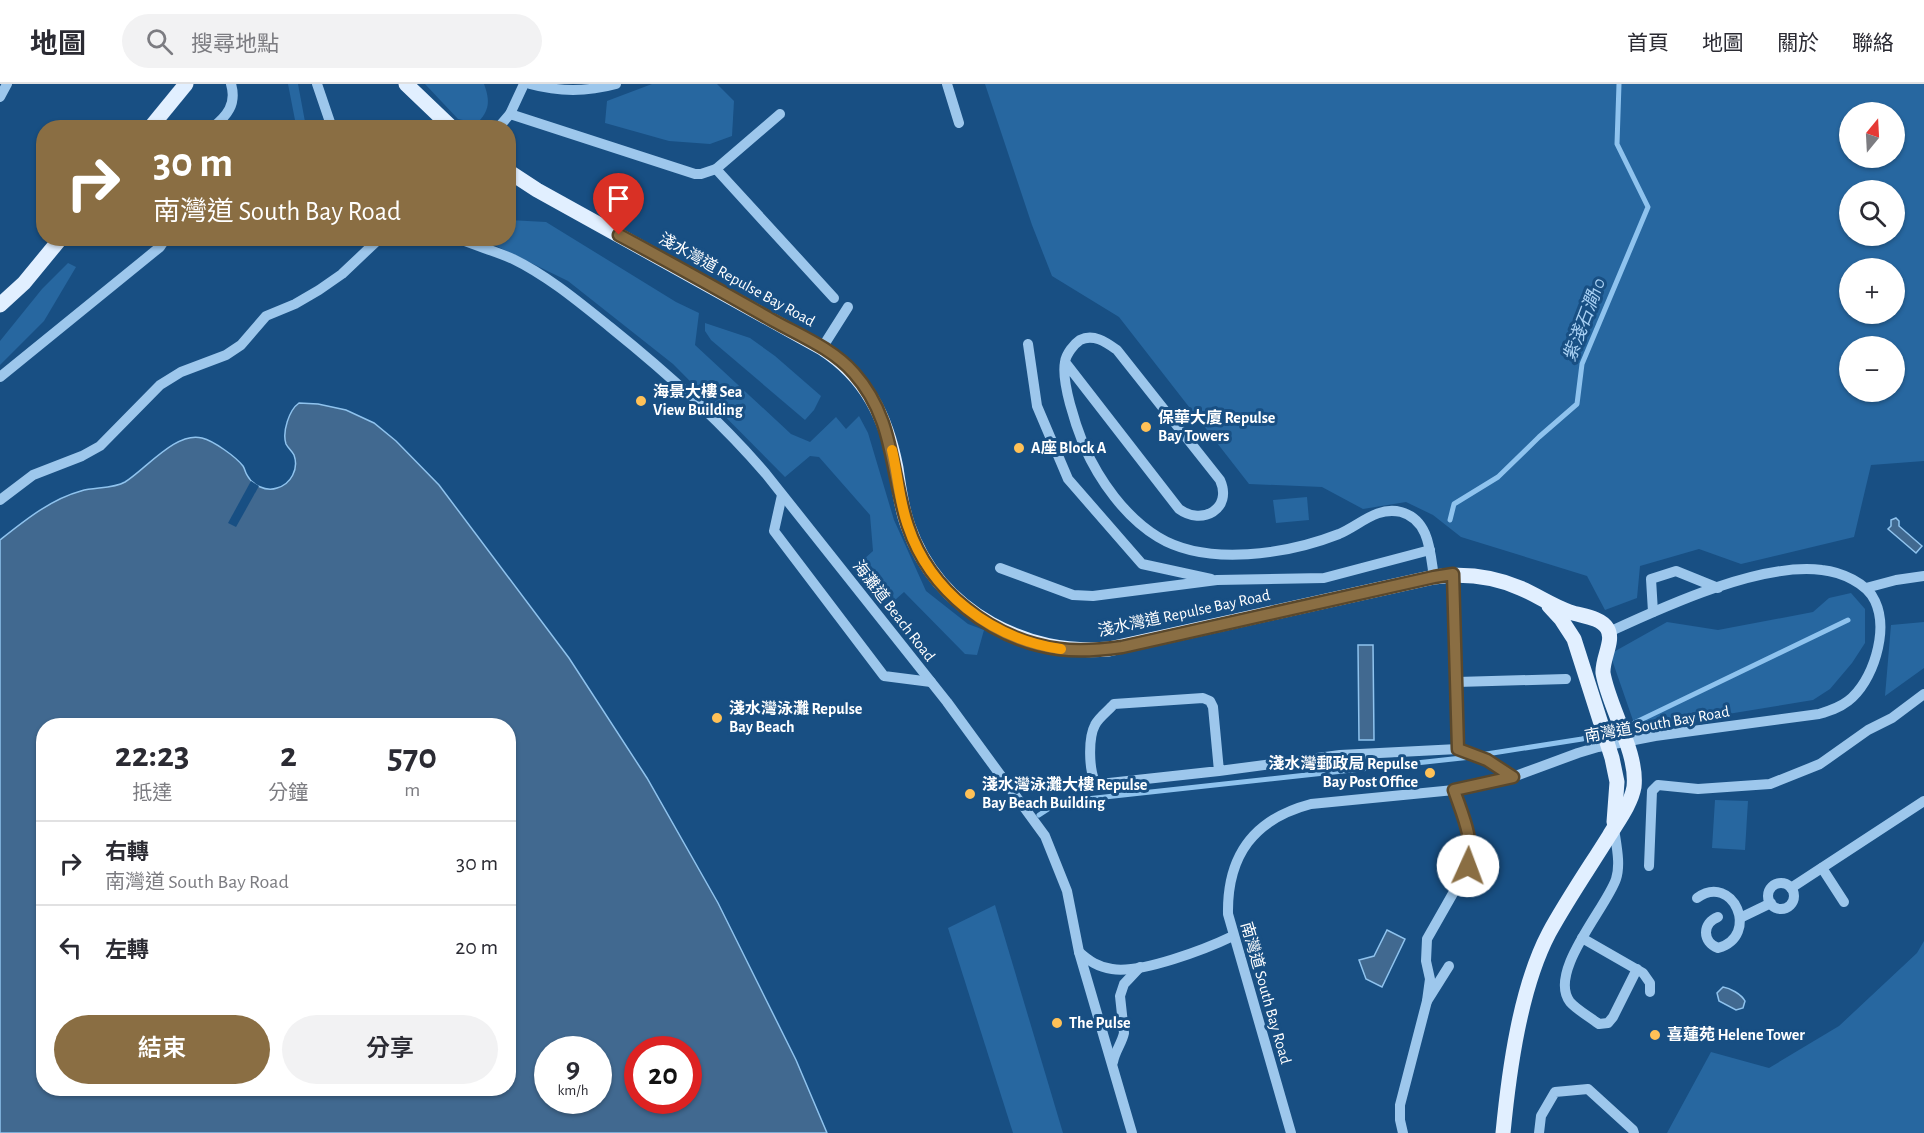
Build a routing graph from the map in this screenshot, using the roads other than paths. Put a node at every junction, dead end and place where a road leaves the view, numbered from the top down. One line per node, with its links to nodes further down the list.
1 (7, 84): 10 (street)
2 (186, 84): 13 (main road)
3 (231, 84): 14 (street)
4 (317, 84): 15 (street)
5 (406, 84): 16 (main road)
6 (524, 84): 11 (street)
7 (530, 84): 8 (street)
8 (616, 84)
9 (947, 84): 18 (street)
10 (0, 97)
11 (510, 114): 17 (street); 19 (street)
12 (780, 114): 19 (street)
13 (157, 120)
14 (221, 120)
15 (329, 120)
16 (444, 120)
17 (505, 120)
18 (959, 123)
19 (716, 169): 25 (street)
20 (516, 180): 29 (main road, 淺水灣道 Repulse Bay Road)
21 (54, 246): 26 (main road)
22 (154, 246): 31 (street)
23 (372, 246): 33 (street)
24 (478, 246): 32 (street, 海灘道 Beach Road)
25 (834, 298)
26 (0, 305)
27 (848, 307): 29 (street)
28 (1028, 344): 39 (street)
29 (822, 348): 38 (main road, 淺水灣道 Repulse Bay Road)
30 (1065, 362): 30 (street); 34 (street)
31 (0, 377)
32 (782, 495): 50 (street, 海灘道 Beach Road); 50 (street)
33 (0, 500)
34 (1430, 550): 38 (street); 39 (street)
35 (1000, 568): 39 (street)
36 (1453, 574): 38 (main road, 淺水灣道 Repulse Bay Road); 42 (main road, 淺水灣道 Repulse Bay Road); 49 (street)
37 (1924, 576): 41 (street)
38 (1434, 577)
39 (1217, 580)
40 (1718, 588): 41 (street); 43 (street); 43 (street)
41 (1866, 588): 54 (street, 南灣道 South Bay Road)
42 (1539, 598): 44 (main road, 淺水灣道 Repulse Bay Road); 46 (main road, 淺水灣道 Repulse Bay Road)
43 (1653, 612): 45 (street)
44 (1597, 621): 45 (main road, 淺水灣道 Repulse Bay Road); 46 (main road)
45 (1610, 632): 47 (main road, 淺水灣道 Repulse Bay Road)
46 (1576, 644): 47 (main road); 57 (main road, 淺水灣道 Repulse Bay Road)
47 (1608, 648): 57 (main road, 淺水灣道 Repulse Bay Road)
48 (1566, 679): 49 (street)
49 (1457, 681): 52 (street)
50 (931, 682): 68 (street, 海灘道 Beach Road)
51 (1924, 694): 58 (street)
52 (1458, 749): 53 (street); 54 (street)
53 (1219, 771): 53 (street)
54 (1513, 777): 55 (street, 南灣道 South Bay Road)
55 (1454, 790): 66 (street, 南灣道 South Bay Road); 73 (street)
56 (1924, 801): 59 (street)
57 (1614, 828): 67 (street); 78 (main road, 淺水灣道 Repulse Bay Road)
58 (1649, 866)
59 (1822, 868): 60 (street); 62 (street)
60 (1791, 888): 63 (street); 63 (street)
61 (1697, 898): 65 (street)
62 (1844, 902)
63 (1771, 903): 65 (street)
64 (1718, 917): 65 (street)
65 (1740, 918)
66 (1233, 936): 70 (street); 76 (street, 南灣道 South Bay Road)
67 (1582, 938): 71 (street); 71 (street)
68 (1079, 952): 70 (street); 74 (street, 海灘道 Beach Road)
69 (1449, 966): 73 (street)
70 (1140, 967): 74 (street)
71 (1637, 969): 72 (street)
72 (1650, 992)
73 (1427, 1001): 77 (street)
74 (1113, 1062): 75 (street, 海灘道 Beach Road)
75 (1132, 1133)
76 (1291, 1133)
77 (1403, 1133)
78 (1503, 1133)
79 (1539, 1133): 80 (street)
80 (1634, 1133)

